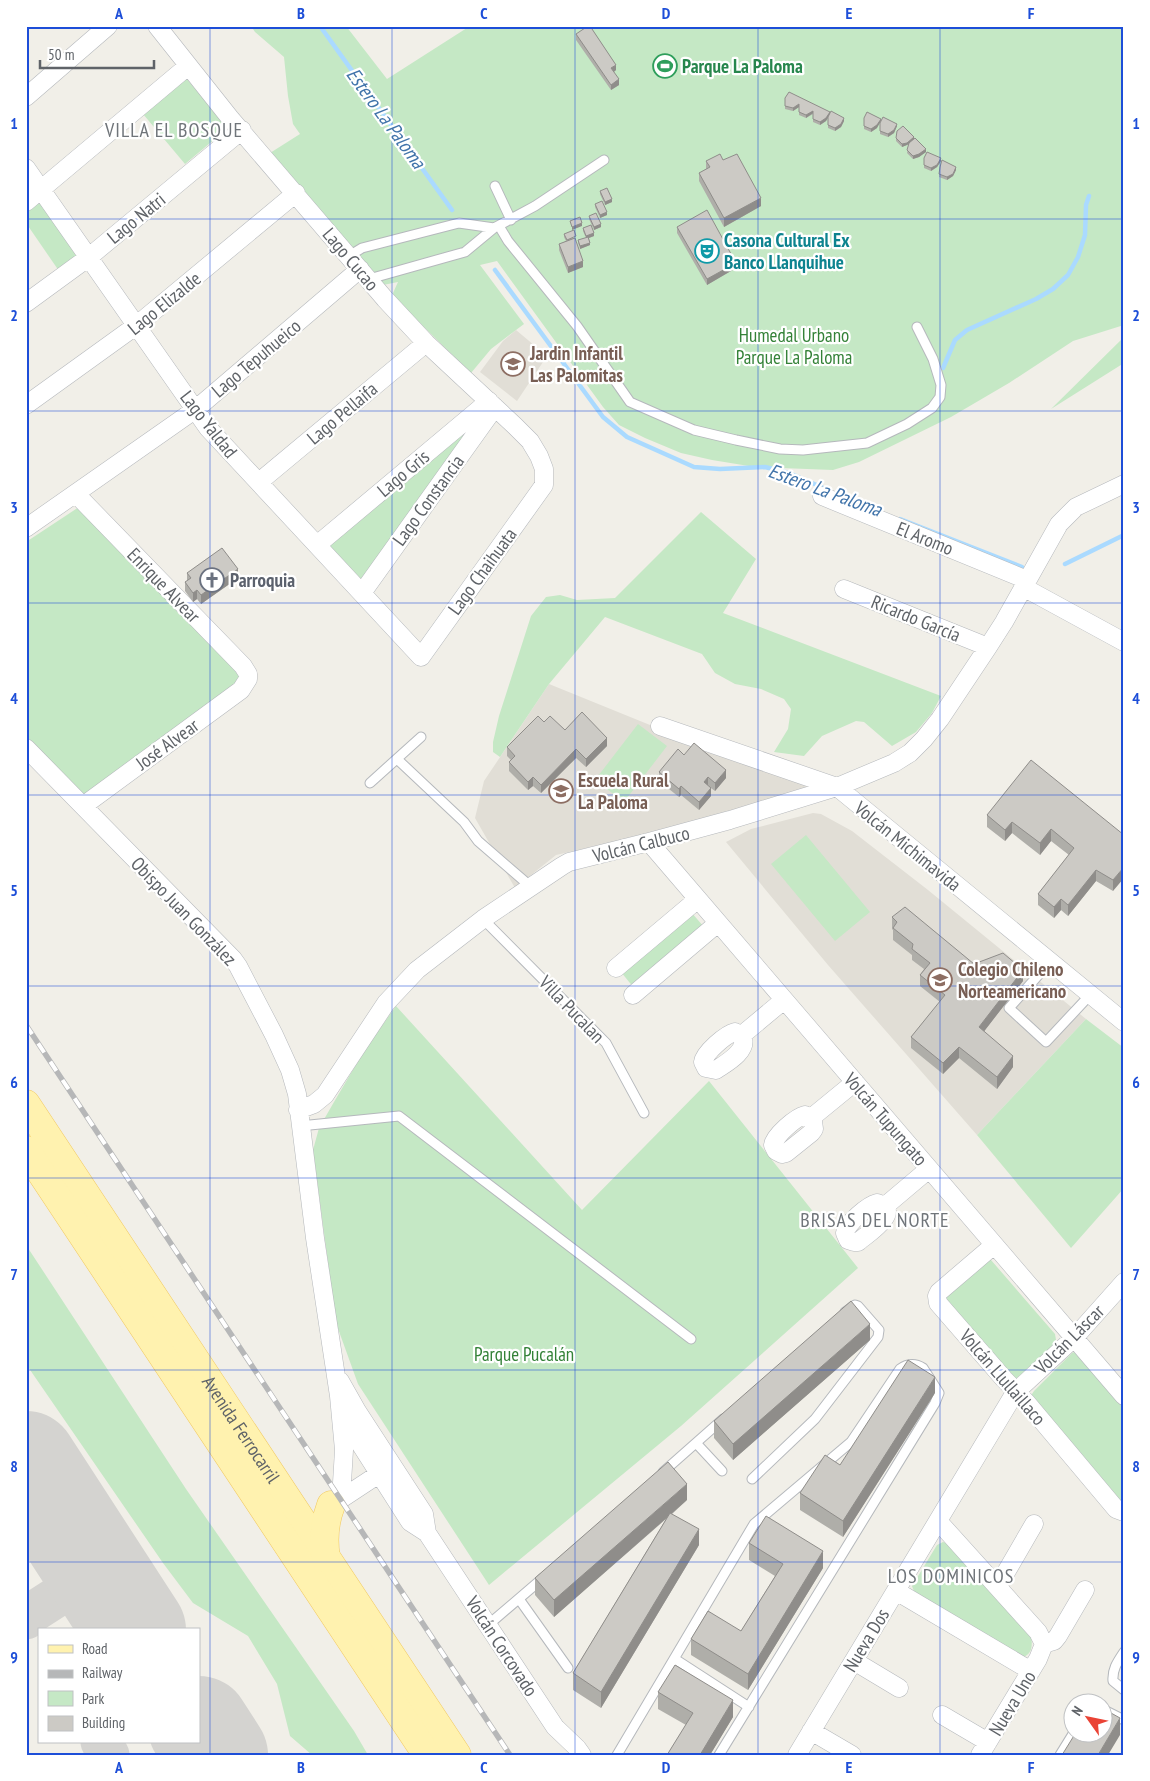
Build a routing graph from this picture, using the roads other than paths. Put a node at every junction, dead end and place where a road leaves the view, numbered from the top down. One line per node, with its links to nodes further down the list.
1 (108, 26): 4 (street)
2 (157, 26): 3 (street, Lago Cucao)
3 (188, 66): 5 (street, Lago Cucao); 9 (street)
4 (26, 97)
5 (242, 130): 10 (street, Lago Cucao); 14 (street, Lago Natri)
6 (604, 160): 12 (lane)
7 (26, 168): 9 (street, Lago Yaldad)
8 (495, 186): 12 (lane)
9 (42, 190): 11 (street); 14 (street, Lago Yaldad)
10 (296, 193): 15 (street, Lago Cucao); 17 (street, Lago Elizalde)
11 (26, 202)
12 (511, 220): 13 (lane)
13 (497, 227): 15 (lane); 15 (lane); 18 (lane)
14 (88, 257): 16 (street, Lago Natri); 17 (street, Lago Yaldad)
15 (359, 268): 19 (street, Lago Cucao); 22 (street, Lago Tepuhueico)
16 (26, 303)
17 (137, 325): 21 (street, Lago Elizalde); 22 (street, Lago Yaldad)
18 (917, 327)
19 (426, 343): 20 (street, Lago Cucao); 23 (street, Lago Pellaifa)
20 (492, 404): 25 (street, Lago Cucao); 29 (street, Lago Gris); 32 (street, Lago Constancia)
21 (26, 405)
22 (196, 409): 23 (street, Lago Yaldad); 26 (street, Lago Tepuhueico)
23 (259, 482): 29 (street, Lago Yaldad)
24 (1124, 484): 30 (street, Volcán Calbuco)
25 (544, 485): 35 (street, Lago Chaihuata)
26 (76, 494): 28 (street, Lago Tepuhueico); 36 (street, Enrique Alvear)
27 (822, 496): 30 (street, El Aromo)
28 (26, 528)
29 (317, 545): 32 (street, Lago Yaldad)
30 (1025, 584): 33 (street, El Aromo); 34 (street, Volcán Calbuco)
31 (844, 589): 34 (street, Ricardo García)
32 (362, 593): 35 (street, Lago Yaldad)
33 (1124, 642)
34 (988, 647): 42 (street, Volcán Calbuco)
35 (420, 657)
36 (248, 679): 43 (street, José Alvear)
37 (660, 726): 42 (street, Volcán Michimavida)
38 (421, 737): 40 (lane)
39 (26, 748): 43 (street, Obispo Juan González)
40 (397, 758): 41 (lane); 45 (lane)
41 (370, 783)
42 (837, 787): 44 (street, Volcán Calbuco); 49 (street, Volcán Michimavida)
43 (83, 806): 59 (street, Obispo Juan González)
44 (650, 842): 45 (street, Volcán Calbuco); 46 (street, Volcán Tupungato)
45 (530, 886): 47 (street, Volcán Calbuco)
46 (698, 899): 48 (street, Volcán Tupungato); 50 (street)
47 (483, 919): 58 (lane, Villa Pucalan); 59 (street, Volcán Calbuco)
48 (718, 923): 52 (street); 53 (street, Volcán Tupungato)
49 (1050, 962): 51 (street, Volcán Michimavida); 51 (lane)
50 (616, 968)
51 (1090, 994): 54 (street, Volcán Michimavida)
52 (633, 995)
53 (784, 1000): 55 (street); 56 (street, Volcán Tupungato)
54 (1124, 1022)
55 (742, 1035)
56 (854, 1082): 60 (street); 62 (street, Volcán Tupungato)
57 (26, 1104): 83 (main road, Avenida Ferrocarril)
58 (644, 1113)
59 (299, 1118): 68 (lane); 69 (street, Obispo Juan González)
60 (811, 1118)
61 (26, 1150): 83 (main road, Avenida Ferrocarril)
62 (929, 1169): 63 (street); 64 (street, Volcán Tupungato)
63 (884, 1207)
64 (994, 1245): 67 (street, Volcán Tupungato); 70 (street, Volcán Llullaillaco)
65 (1124, 1282): 67 (street, Volcán Láscar)
66 (837, 1319): 78 (lane)
67 (1075, 1337): 70 (street, Volcán Láscar); 71 (street, Volcán Tupungato)
68 (691, 1339)
69 (334, 1370): 73 (street, Obispo Juan González); 75 (street, Obispo Juan González)
70 (1015, 1394): 80 (street, Volcán Llullaillaco); 81 (street, Nueva Dos)
71 (1124, 1396)
72 (733, 1410): 74 (lane)
73 (340, 1412): 75 (street, Obispo Juan González); 79 (street, Obispo Juan González)
74 (696, 1443): 76 (lane); 77 (lane)
75 (385, 1469): 79 (street); 90 (street, Volcán Corcovado)
76 (722, 1471)
77 (659, 1476)
78 (752, 1479)
79 (336, 1502): 83 (street); 84 (main road)
80 (1124, 1512)
81 (938, 1520): 86 (street); 88 (street, Nueva Dos)
82 (1034, 1524): 86 (street)
83 (293, 1531): 84 (main road, Avenida Ferrocarril); 106 (main road, Avenida Ferrocarril)
84 (326, 1558): 107 (main road, Avenida Ferrocarril)
85 (548, 1573): 89 (lane)
86 (998, 1586): 91 (street)
87 (1085, 1590): 91 (street)
88 (896, 1591): 94 (street, Nueva Dos); 96 (street)
89 (519, 1599): 90 (lane); 95 (lane)
90 (488, 1625): 108 (street, Volcán Corcovado)
91 (1043, 1647): 96 (street, Nueva Uno)
92 (1124, 1652): 98 (lane)
93 (675, 1659): 99 (lane); 99 (lane); 109 (lane)
94 (854, 1660): 97 (street); 103 (street, Nueva Dos)
95 (568, 1668)
96 (1031, 1671): 105 (street, Nueva Uno)
97 (899, 1688)
98 (1124, 1690)
99 (749, 1707): 110 (lane)
100 (1112, 1714): 102 (lane)
101 (942, 1715): 105 (street)
102 (1124, 1720)
103 (811, 1731): 111 (street, Nueva Dos); 112 (street)
104 (1067, 1744): 113 (lane)
105 (984, 1748)
106 (427, 1755)
107 (457, 1755)
108 (582, 1755)
109 (617, 1755)
110 (719, 1755)
111 (797, 1755)
112 (852, 1755)
113 (1060, 1755)

